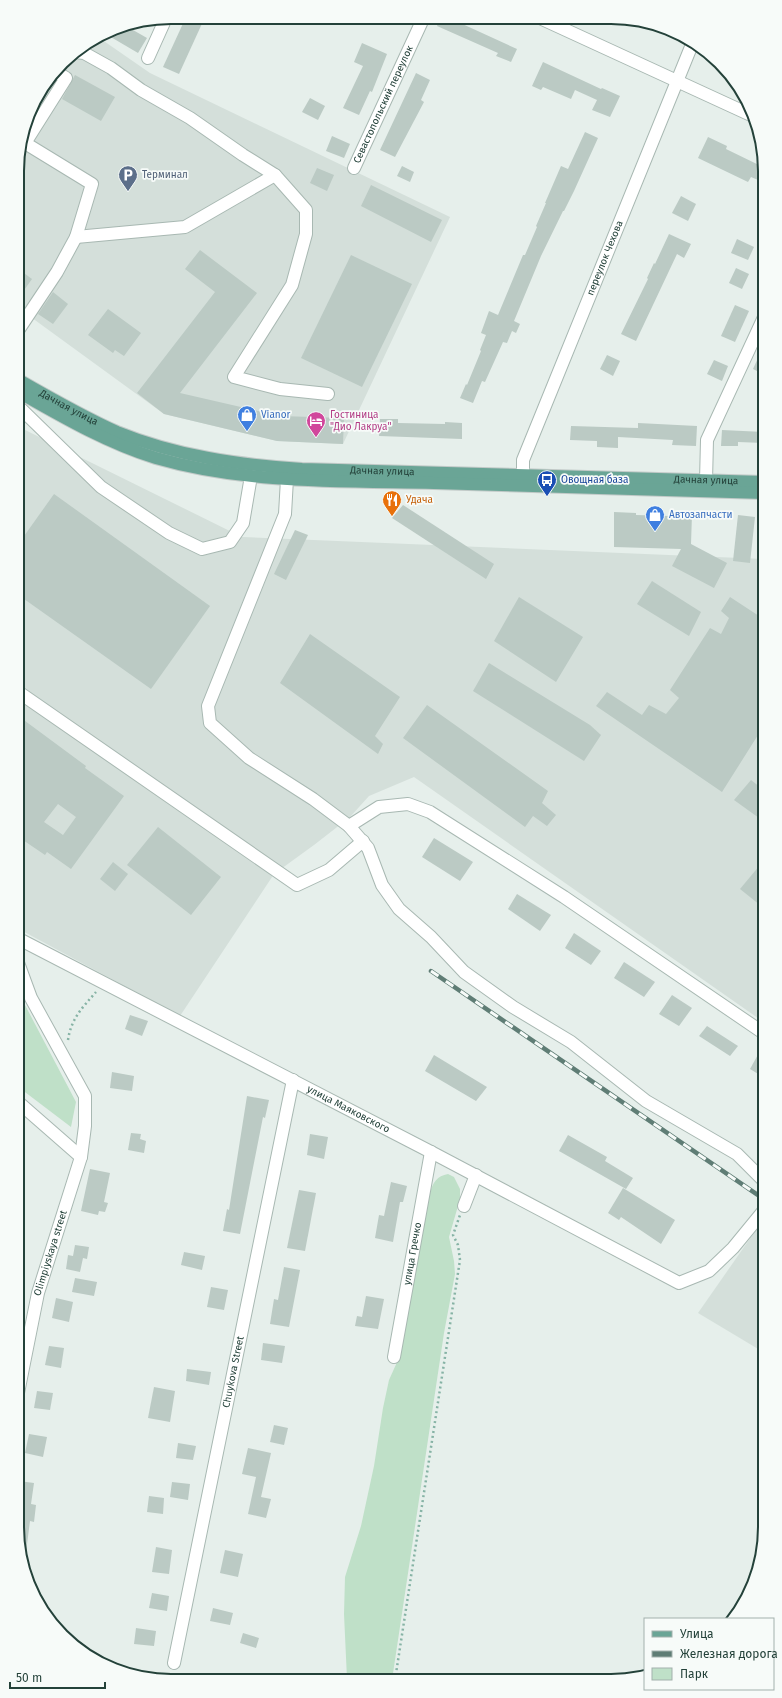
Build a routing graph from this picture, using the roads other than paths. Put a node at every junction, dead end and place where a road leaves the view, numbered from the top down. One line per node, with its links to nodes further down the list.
1 (163, 24): 6 (street)
2 (421, 24): 12 (street, Севастопольский переулок)
3 (553, 24): 8 (street)
4 (691, 48): 8 (street, переулок Чехова)
5 (83, 53): 13 (street)
6 (148, 58)
7 (60, 74): 10 (street)
8 (677, 81): 9 (street); 23 (street, переулок Чехова)
9 (746, 113)
10 (28, 138)
11 (26, 149): 14 (street)
12 (354, 168)
13 (274, 175): 14 (street); 18 (street)
14 (76, 237): 15 (street)
15 (24, 322)
16 (758, 330): 25 (street)
17 (24, 383): 21 (main road, Дачная улица)
18 (328, 394)
19 (24, 395): 22 (main road, Дачная улица)
20 (24, 413): 22 (street)
21 (287, 474): 22 (main road, Дачная улица); 23 (main road, Дачная улица); 28 (street)
22 (250, 476)
23 (523, 480): 25 (main road, Дачная улица)
24 (758, 482): 25 (main road, Дачная улица)
25 (705, 486): 26 (main road, Дачная улица)
26 (758, 492)
27 (24, 696): 29 (street)
28 (349, 826): 29 (street); 32 (street)
29 (363, 841): 38 (street)
30 (24, 942): 33 (street, улица Маяковского)
31 (24, 980): 36 (street, Olimpiyskaya street)
32 (758, 1029)
33 (293, 1080): 35 (street, улица Маяковского); 43 (street, Chuykova Street)
34 (24, 1107): 36 (street)
35 (431, 1152): 37 (street, улица Маяковского); 41 (street, улица Гречко)
36 (81, 1156): 42 (street, Olimpiyskaya street)
37 (476, 1175): 39 (street); 40 (street, улица Маяковского)
38 (758, 1175)
39 (464, 1206)
40 (758, 1218)
41 (394, 1356)
42 (24, 1363)
43 (174, 1663)

